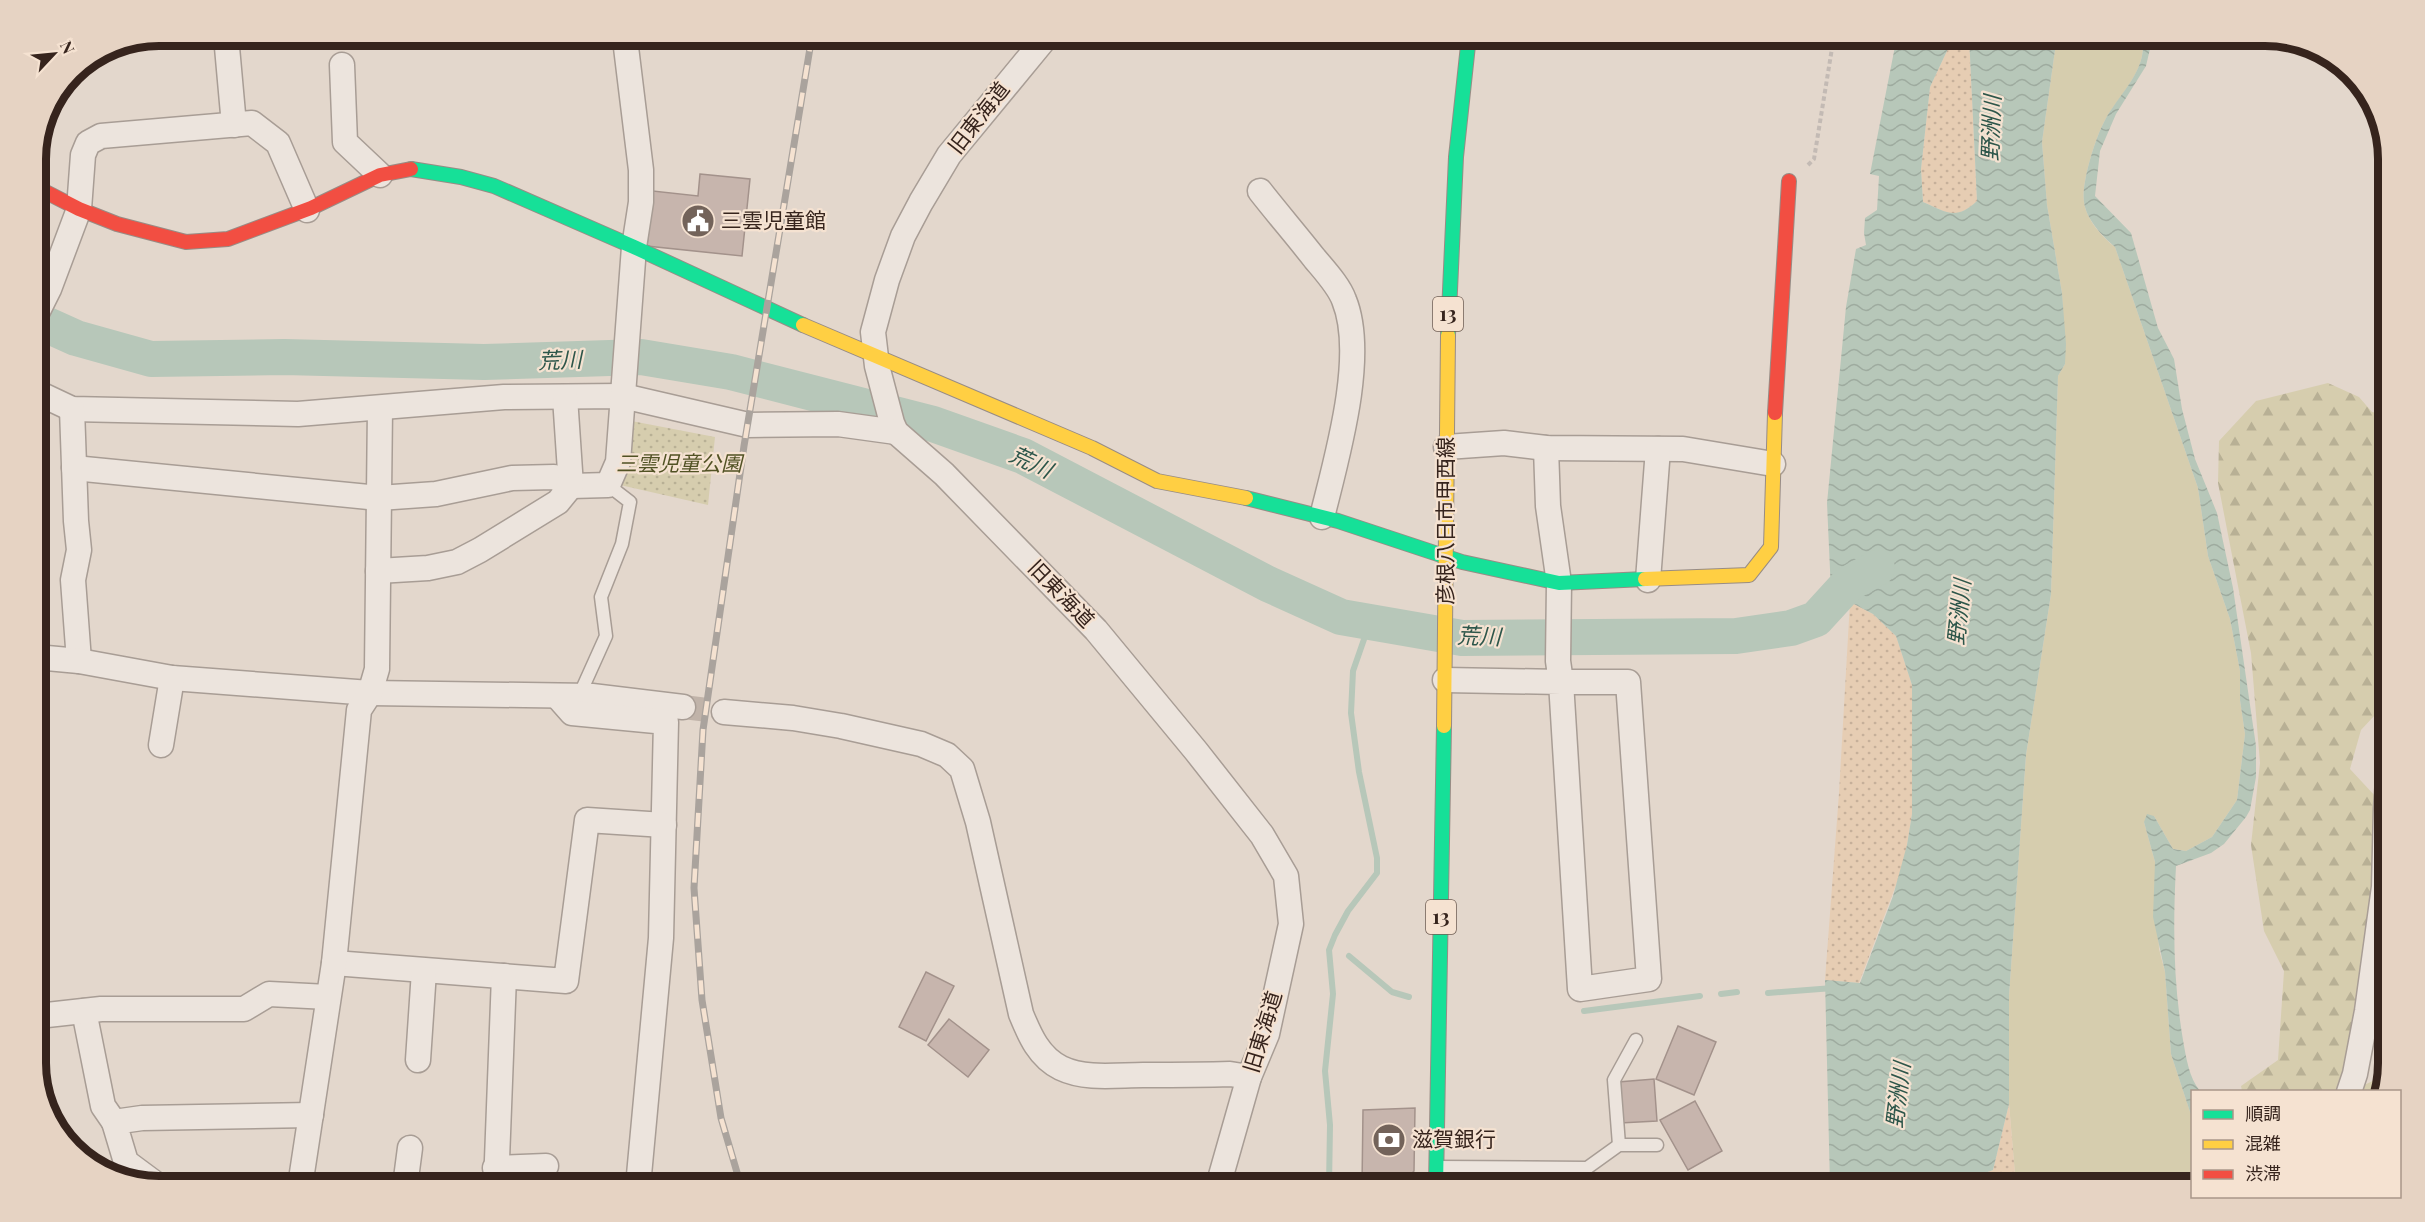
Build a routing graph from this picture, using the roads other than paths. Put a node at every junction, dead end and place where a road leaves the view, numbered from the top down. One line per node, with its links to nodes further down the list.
1 (1468, 46): 22 (street, 彦根八日市甲西線 / 13)
2 (227, 47): 6 (street)
3 (628, 47): 13 (street)
4 (1038, 47): 15 (street, 旧東海道)
5 (342, 65): 7 (street)
6 (234, 124): 11 (street); 12 (street)
7 (380, 175): 12 (street); 13 (street)
8 (1789, 181): 25 (street)
9 (1260, 191): 30 (street)
10 (47, 193): 11 (street)
11 (79, 209): 12 (street); 14 (street)
12 (307, 210)
13 (634, 248): 15 (street); 16 (street)
14 (47, 293)
15 (876, 361): 21 (street, 旧東海道); 30 (street)
16 (623, 389): 18 (street); 21 (street); 27 (street)
17 (47, 397): 20 (street)
18 (565, 397): 19 (street); 28 (street)
19 (380, 408): 20 (street); 29 (street)
20 (72, 409): 26 (street)
21 (896, 432): 55 (street, 旧東海道)
22 (1446, 447): 23 (street); 31 (street, 彦根八日市甲西線 / 13)
23 (1546, 448): 24 (street); 34 (street)
24 (1658, 449): 25 (street); 33 (street)
25 (1773, 465): 33 (street)
26 (74, 468): 29 (street); 36 (street)
27 (608, 485): 28 (street); 41 (lane)
28 (571, 486): 29 (street); 32 (street)
29 (379, 498): 32 (street)
30 (1322, 517): 31 (street)
31 (1445, 556): 34 (street); 39 (street, 彦根八日市甲西線 / 13)
32 (378, 571): 40 (street)
33 (1648, 580): 34 (street)
34 (1559, 587): 37 (street)
35 (47, 658): 36 (street)
36 (79, 661): 38 (street)
37 (1560, 672): 37 (street); 39 (street)
38 (172, 678): 40 (street); 44 (street)
39 (1445, 680): 63 (street, 彦根八日市甲西線 / 13)
40 (370, 693): 41 (street); 47 (street)
41 (568, 696): 42 (street); 45 (street)
42 (683, 708)
43 (724, 712): 55 (street)
44 (161, 745)
45 (664, 825): 49 (street); 70 (street)
46 (2378, 931): 56 (street)
47 (334, 963): 48 (street); 50 (street)
48 (424, 971): 49 (street); 54 (street)
49 (504, 976): 68 (street)
50 (328, 997): 51 (street); 57 (street)
51 (84, 1011): 52 (street); 58 (street)
52 (47, 1015)
53 (1636, 1040): 60 (lane)
54 (418, 1059)
55 (1249, 1077): 71 (street, 旧東海道)
56 (2350, 1090)
57 (311, 1115): 58 (street); 66 (street)
58 (114, 1122): 65 (street)
59 (1657, 1144): 60 (lane)
60 (1619, 1145): 64 (lane)
61 (410, 1148): 67 (street)
62 (546, 1166): 69 (street)
63 (1436, 1167): 64 (lane); 72 (street, 彦根八日市甲西線 / 13)
64 (1537, 1168): 73 (lane)
65 (142, 1174)
66 (302, 1176)
67 (406, 1176)
68 (496, 1176)
69 (501, 1176)
70 (639, 1176)
71 (1221, 1176)
72 (1436, 1176)
73 (1537, 1176)

